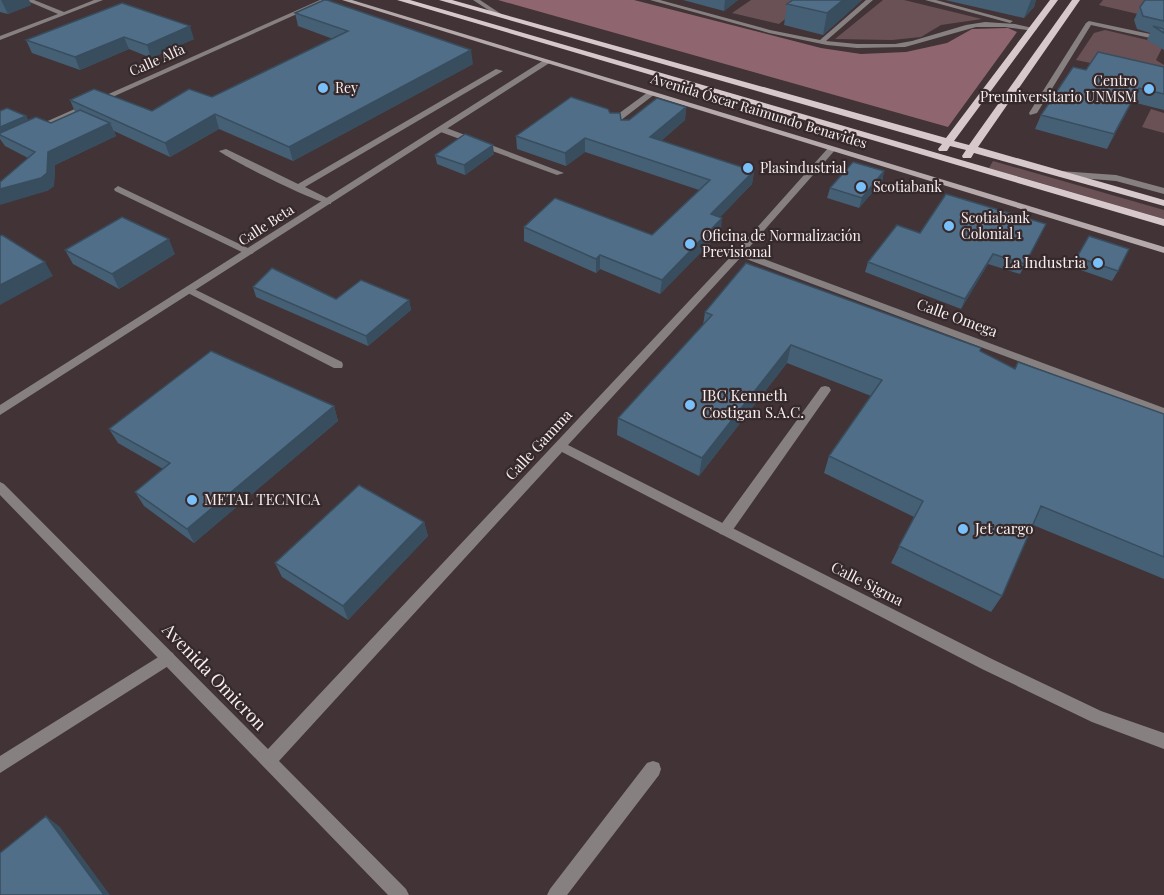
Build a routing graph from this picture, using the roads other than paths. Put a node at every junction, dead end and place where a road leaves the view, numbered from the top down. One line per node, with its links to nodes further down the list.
1 (28, 0): 13 (street)
2 (100, 0): 13 (street)
3 (326, 0): 26 (street, Calle Alfa)
4 (345, 0): 20 (main road, Avenida Óscar Raimundo Benavides)
5 (401, 0): 31 (main road, Avenida Óscar Raimundo Benavides)
6 (443, 0): 14 (main road, Avenida Óscar Raimundo Benavides)
7 (476, 0): 14 (street)
8 (653, 0): 19 (street)
9 (870, 0): 19 (street)
10 (928, 0): 15 (street)
11 (1054, 0): 16 (main road)
12 (1076, 0): 28 (main road)
13 (64, 14): 17 (street)
14 (501, 16): 27 (main road, Avenida Óscar Raimundo Benavides)
15 (1022, 27): 16 (street); 19 (street)
16 (1034, 29): 27 (main road)
17 (0, 38)
18 (1164, 39): 23 (street)
19 (821, 42)
20 (546, 62): 22 (main road, Avenida Óscar Raimundo Benavides); 25 (street, Calle Beta)
21 (499, 71): 35 (street)
22 (651, 94): 24 (street); 29 (main road, Avenida Óscar Raimundo Benavides)
23 (1033, 113)
24 (613, 122)
25 (441, 129): 33 (street); 38 (street, Calle Beta)
26 (33, 130)
27 (949, 142): 28 (main road, Avenida Óscar Raimundo Benavides); 31 (main road)
28 (972, 148): 32 (main road); 34 (main road, Avenida Óscar Raimundo Benavides)
29 (832, 149): 41 (main road, Avenida Óscar Raimundo Benavides); 43 (street, Calle Gamma)
30 (223, 151): 35 (street)
31 (938, 156): 32 (main road, Avenida Óscar Raimundo Benavides)
32 (962, 164): 40 (main road, Avenida Óscar Raimundo Benavides)
33 (560, 173)
34 (1060, 174): 37 (street); 39 (main road, Avenida Óscar Raimundo Benavides)
35 (297, 188): 38 (street)
36 (118, 189): 42 (street)
37 (1164, 191)
38 (328, 202): 42 (street, Calle Beta)
39 (1164, 203)
40 (1164, 223)
41 (1164, 250)
42 (249, 252): 44 (street, Calle Beta)
43 (739, 253): 48 (street, Calle Omega); 49 (street, Calle Gamma)
44 (190, 290): 45 (street); 47 (street, Calle Beta)
45 (338, 365)
46 (825, 390): 51 (street)
47 (0, 411)
48 (1164, 412)
49 (560, 446): 51 (street, Calle Sigma); 54 (street, Calle Gamma)
50 (0, 487): 52 (street, Avenida Omicron)
51 (725, 530): 53 (street, Calle Sigma)
52 (168, 658): 54 (street, Avenida Omicron); 55 (street)
53 (1164, 741)
54 (268, 761): 57 (street, Avenida Omicron)
55 (0, 765)
56 (653, 769): 58 (street)
57 (400, 895)
58 (556, 895)

